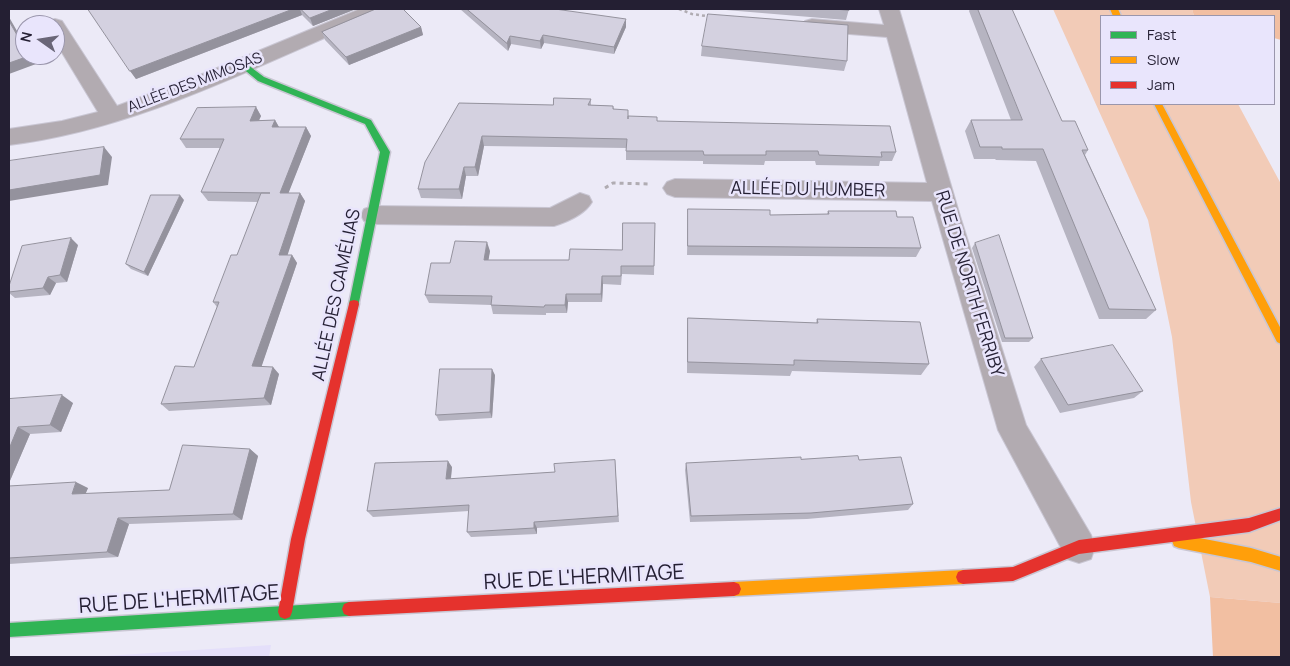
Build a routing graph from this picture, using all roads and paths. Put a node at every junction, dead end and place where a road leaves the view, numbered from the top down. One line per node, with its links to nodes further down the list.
1 (376, 9): 7 (street, ALLÉE DES MIMOSAS)
2 (679, 9): 3 (path)
3 (706, 16)
4 (892, 20): 5 (street); 12 (street, RUE DE NORTH FERRIBY)
5 (792, 23)
6 (65, 41): 9 (street)
7 (244, 65): 9 (street, ALLÉE DES MIMOSAS); 14 (street, ALLÉE DES CAMÉLIAS)
8 (1159, 105): 15 (street)
9 (112, 116): 10 (street, ALLÉE DES MIMOSAS)
10 (9, 137)
11 (675, 188): 12 (street, ALLÉE DU HUMBER); 13 (path)
12 (942, 192): 18 (street, RUE DE NORTH FERRIBY)
13 (580, 202): 14 (street)
14 (373, 215): 20 (street, ALLÉE DES CAMÉLIAS)
15 (1280, 343)
16 (1281, 514): 17 (street, RUE DE L'HERMITAGE)
17 (1155, 537): 18 (street, RUE DE L'HERMITAGE); 19 (street, RUE DE L'HERMITAGE)
18 (1079, 547): 20 (street, RUE DE L'HERMITAGE)
19 (1281, 564)
20 (285, 612): 21 (street, RUE DE L'HERMITAGE)
21 (9, 630)

